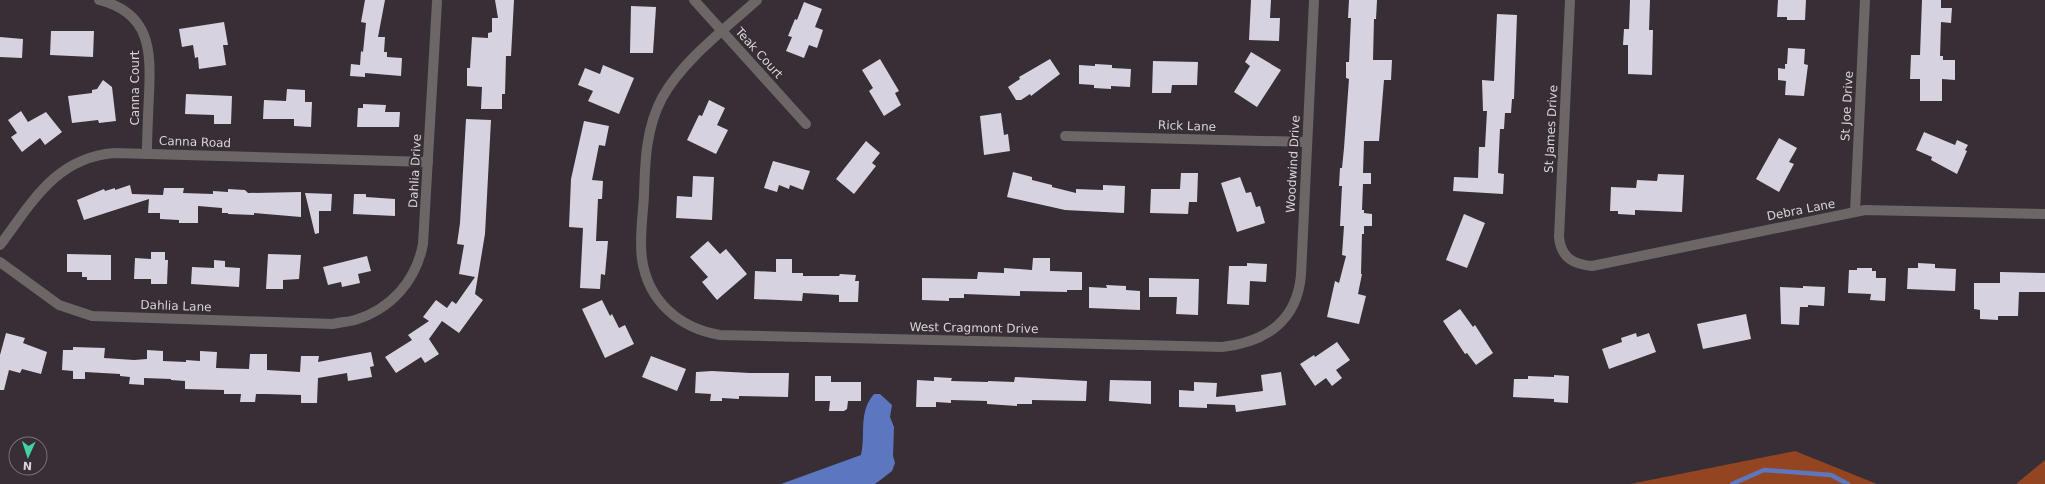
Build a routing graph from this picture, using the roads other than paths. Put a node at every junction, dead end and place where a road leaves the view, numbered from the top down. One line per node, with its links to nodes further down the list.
1 (99, 0): 12 (street, Canna Court)
2 (694, 0): 8 (street, Teak Court)
3 (757, 0): 8 (street, West Cragmont Drive)
4 (1314, 0): 11 (street, Woodwind Drive)
5 (1570, 0): 17 (street, St James Drive)
6 (1865, 0): 14 (street, St Joe Drive)
7 (437, 2): 13 (street, Dahlia Drive)
8 (722, 32): 9 (street, Teak Court); 20 (street, West Cragmont Drive)
9 (806, 124)
10 (1065, 136): 11 (street, Rick Lane)
11 (1307, 142): 20 (street, Woodwind Drive)
12 (147, 154): 13 (street, Canna Road); 16 (street, Canna Road)
13 (428, 162): 19 (street, Dahlia Drive)
14 (1855, 212): 15 (street, Debra Lane); 17 (street, Debra Lane)
15 (2045, 214)
16 (0, 245)
17 (1567, 258)
18 (0, 262): 19 (street, Dahlia Lane)
19 (365, 316)
20 (1279, 324)

